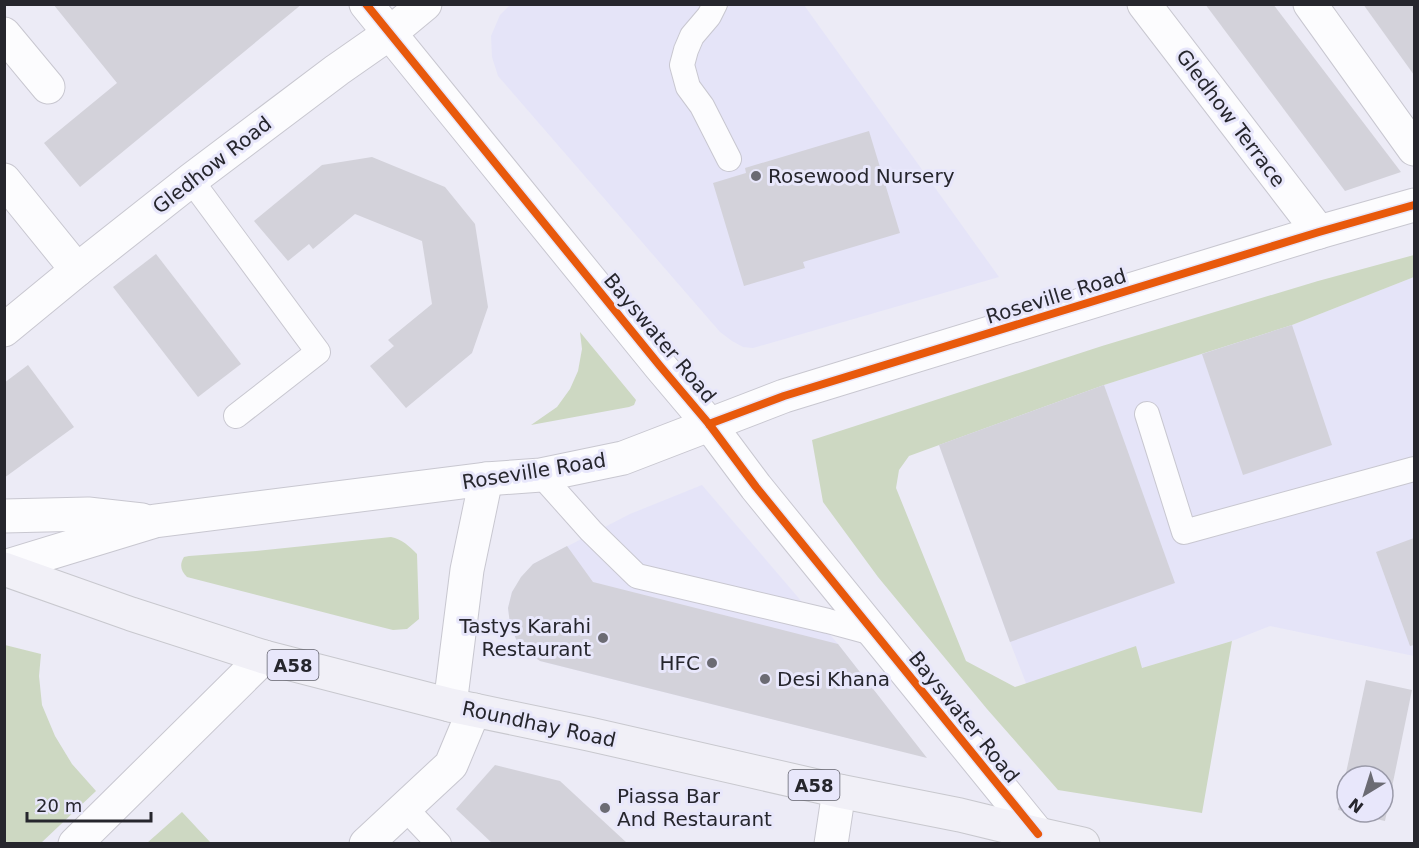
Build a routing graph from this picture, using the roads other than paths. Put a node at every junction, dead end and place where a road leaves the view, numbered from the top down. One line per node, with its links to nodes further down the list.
1 (366, 4): 6 (street, Bayswater Road)
2 (424, 4): 6 (street, Gledhow Road)
3 (715, 4): 10 (lane)
4 (1144, 4): 14 (street, Gledhow Terrace)
5 (1310, 4): 9 (street)
6 (390, 33): 12 (street, Gledhow Road); 19 (street, Bayswater Road)
7 (4, 34): 8 (street)
8 (48, 87)
9 (1414, 149)
10 (729, 159)
11 (4, 180): 15 (street)
12 (191, 180): 15 (street, Gledhow Road); 18 (lane)
13 (1414, 205): 14 (street, Roseville Road)
14 (1319, 232): 19 (street, Roseville Road)
15 (77, 270): 16 (street, Gledhow Road)
16 (4, 330)
17 (1148, 414): 20 (lane)
18 (236, 416)
19 (710, 424): 21 (street, Roseville Road); 26 (street, Bayswater Road)
20 (1414, 469)
21 (541, 475): 22 (street, Roseville Road); 26 (lane)
22 (486, 479): 24 (street, Roseville Road); 28 (street)
23 (4, 516): 24 (street, Roseville Road)
24 (156, 521): 25 (street, Roseville Road)
25 (4, 568): 27 (main road, Roundhay Road / A58)
26 (876, 634): 31 (street, Bayswater Road)
27 (264, 657): 28 (main road, Roundhay Road / A58); 32 (street)
28 (462, 708): 29 (main road, Roundhay Road / A58); 30 (street)
29 (839, 791): 31 (main road, Roundhay Road / A58); 35 (street)
30 (405, 808): 33 (street); 34 (lane)
31 (1038, 834): 36 (main road, Roundhay Road / A58)
32 (75, 843)
33 (366, 843)
34 (440, 843)
35 (831, 843)
36 (1083, 843)

